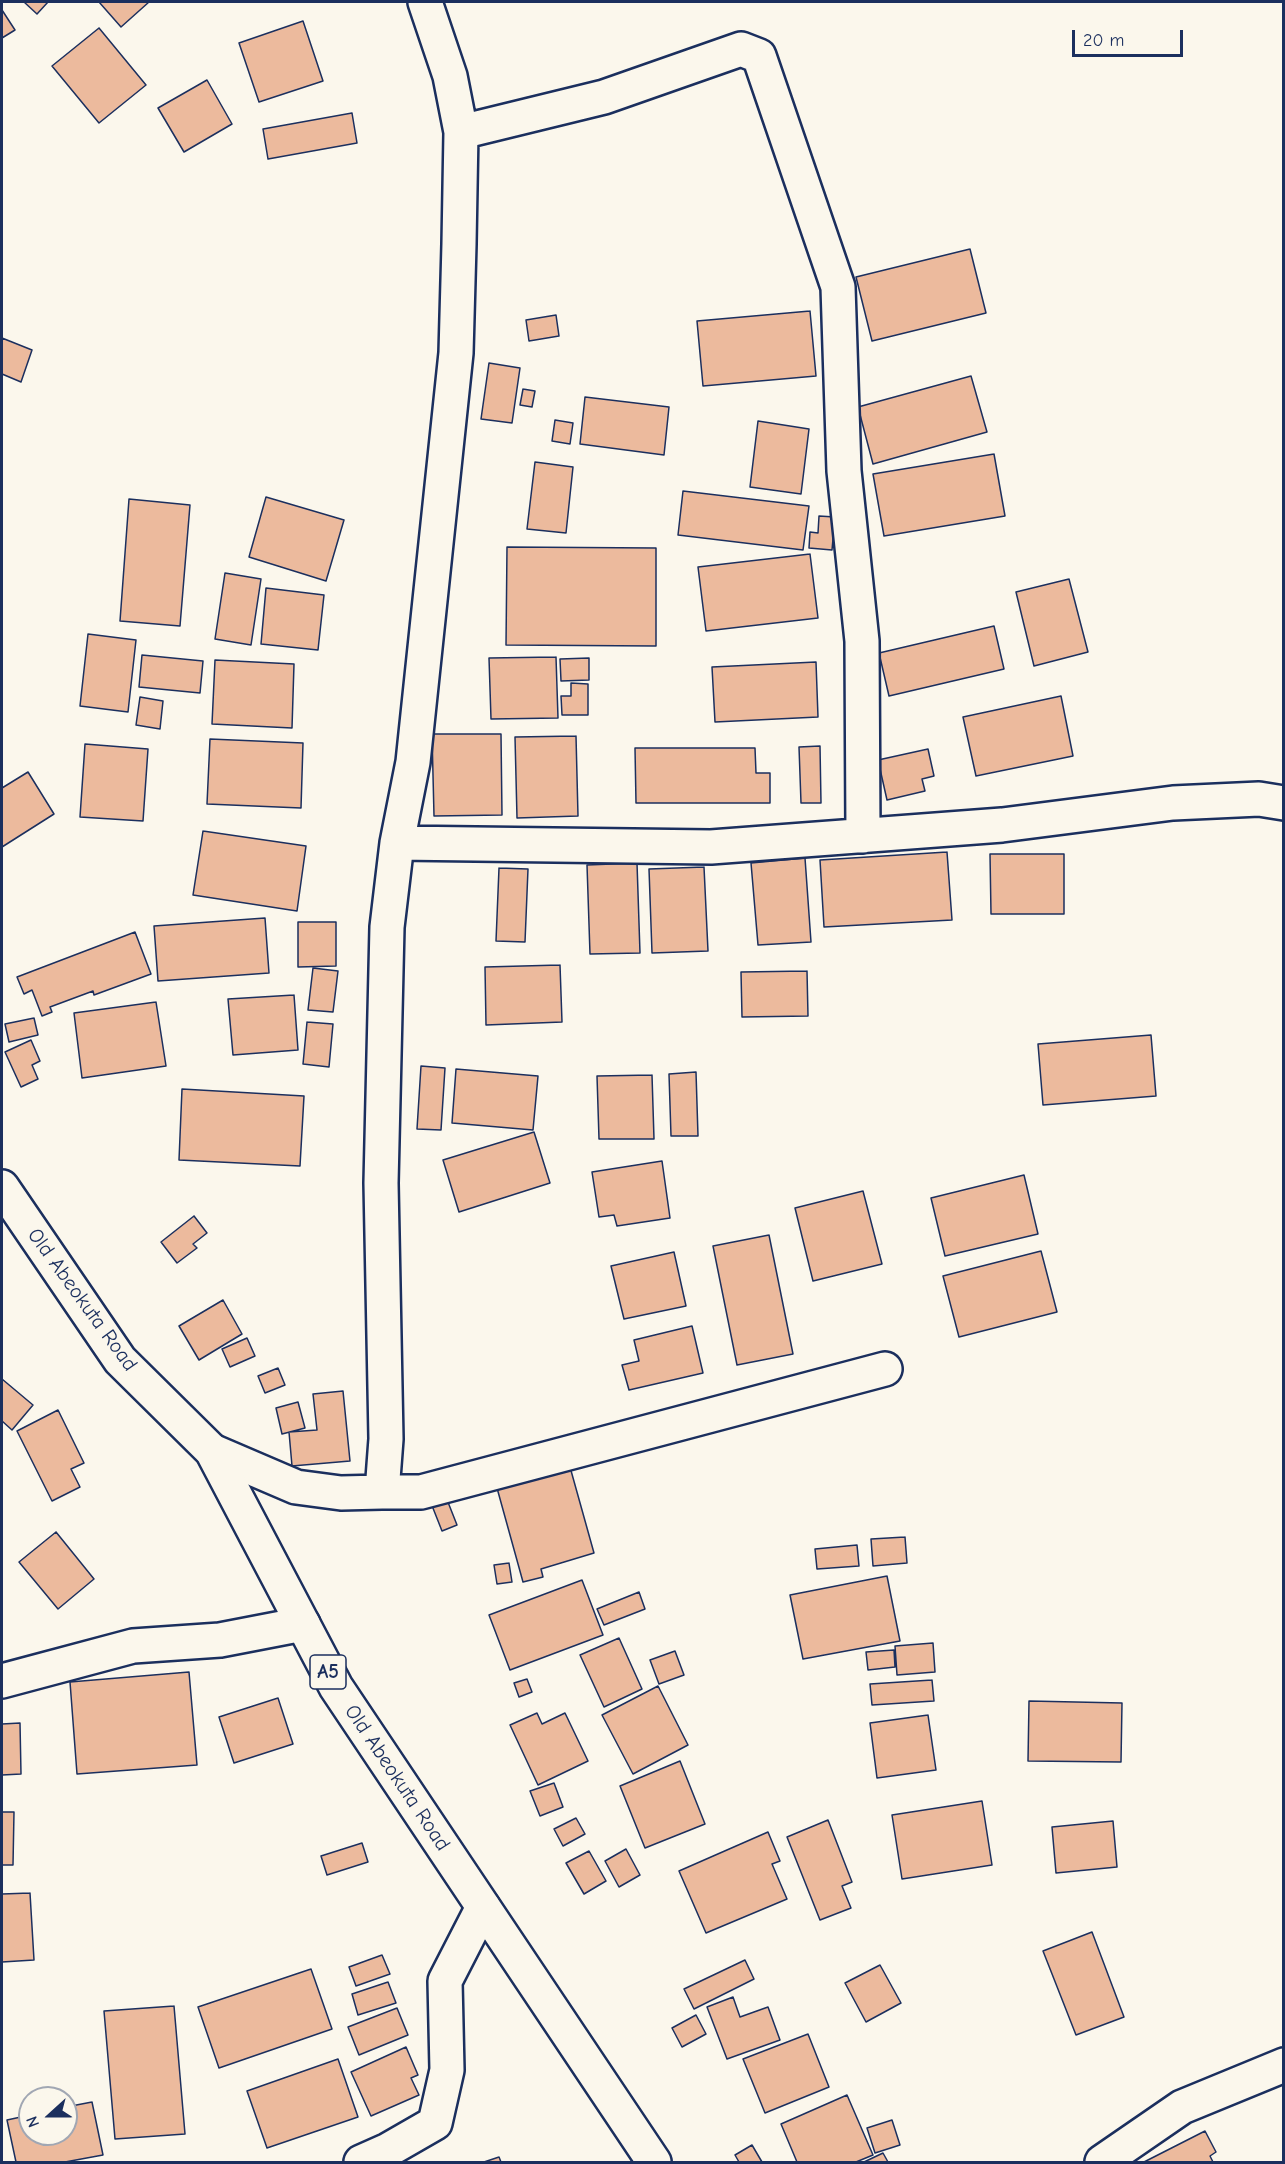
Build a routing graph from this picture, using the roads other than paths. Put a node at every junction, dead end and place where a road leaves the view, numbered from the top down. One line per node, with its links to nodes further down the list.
1 (425, 2): 2 (main road)
2 (461, 132): 4 (main road); 5 (main road)
3 (1284, 803): 4 (main road)
4 (863, 836): 5 (main road)
5 (397, 843): 9 (main road)
6 (2, 1186): 8 (main road, Old Abeokuta Road / A5)
7 (885, 1368): 9 (main road)
8 (212, 1451): 9 (main road); 10 (main road, Old Abeokuta Road / A5)
9 (382, 1492)
10 (303, 1624): 11 (main road); 12 (main road, Old Abeokuta Road / A5)
11 (2, 1681)
12 (483, 1907): 14 (main road); 15 (main road, Old Abeokuta Road / A5)
13 (1284, 2065): 16 (main road)
14 (361, 2163)
15 (654, 2163)
16 (1102, 2163)

